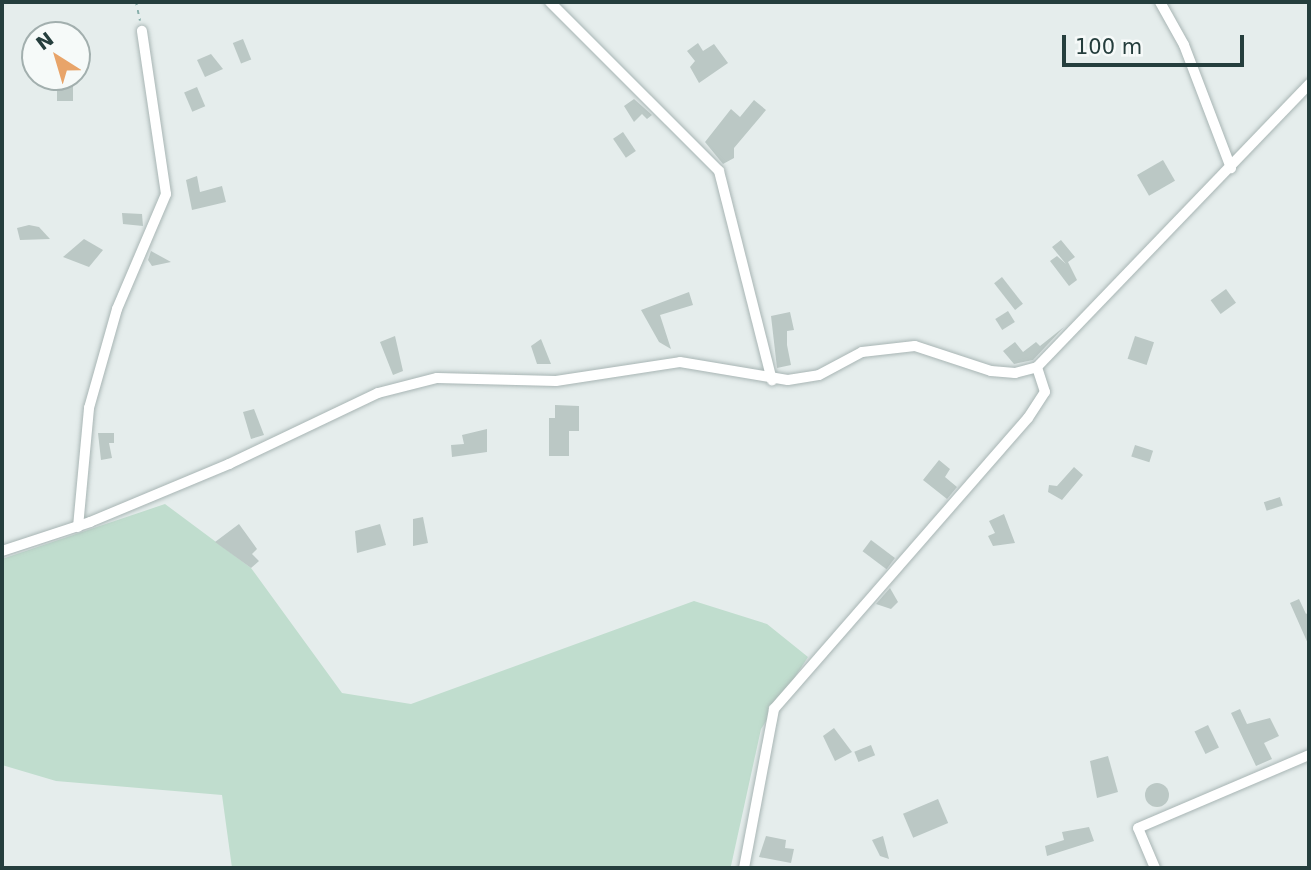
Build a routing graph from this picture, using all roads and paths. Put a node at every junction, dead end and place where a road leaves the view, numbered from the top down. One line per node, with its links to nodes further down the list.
1 (136, 2): 4 (path)
2 (550, 2): 8 (street)
3 (1160, 2): 6 (street)
4 (142, 31): 9 (street)
5 (1309, 84): 6 (street)
6 (1231, 168): 7 (street)
7 (1037, 367): 8 (street); 12 (street)
8 (772, 380): 9 (street)
9 (78, 527): 10 (street)
10 (2, 551)
11 (1309, 755): 13 (street)
12 (744, 868)
13 (1154, 868)

